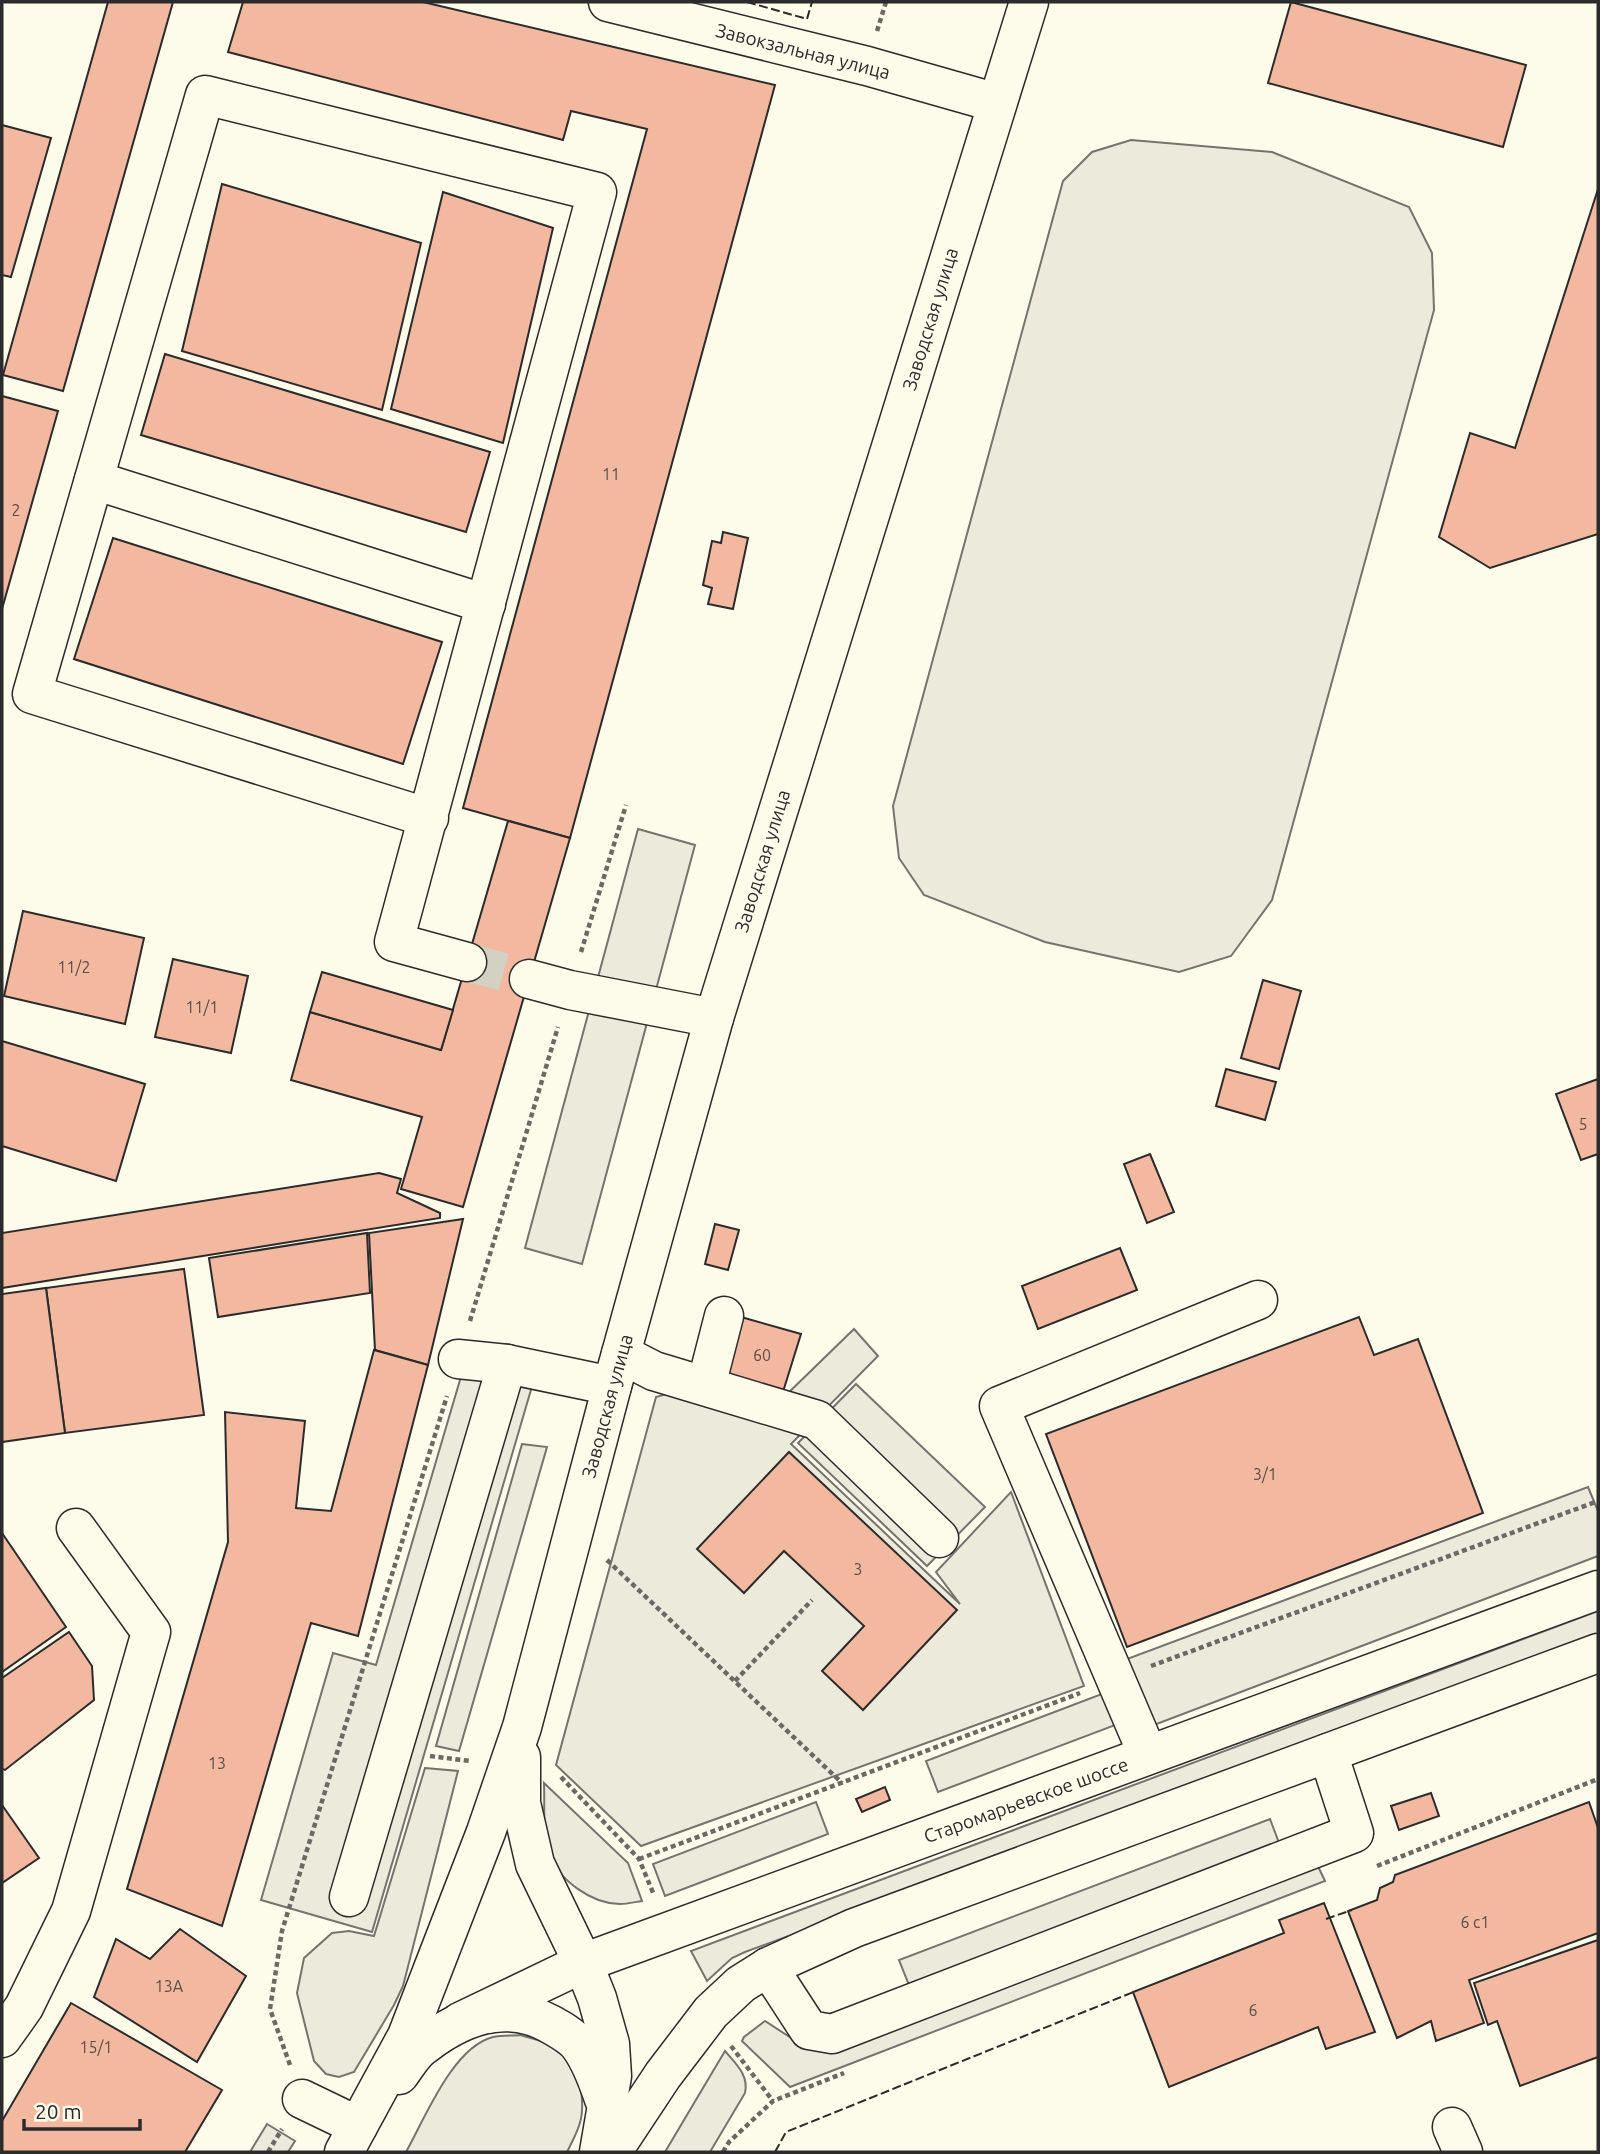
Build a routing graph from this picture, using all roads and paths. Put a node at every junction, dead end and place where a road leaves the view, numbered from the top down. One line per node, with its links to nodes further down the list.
1 (608, 2): 3 (main road, Завокзальная улица)
2 (1029, 2): 3 (main road, Заводская улица)
3 (997, 103): 11 (main road, Заводская улица)
4 (94, 481): 5 (main road); 5 (main road); 7 (main road)
5 (486, 604): 7 (main road)
6 (626, 805): 10 (path)
7 (429, 818): 8 (main road)
8 (467, 962)
9 (529, 979): 10 (main road)
10 (569, 990): 11 (main road); 14 (path)
11 (714, 1018): 16 (main road, Заводская улица)
12 (1258, 1300): 27 (main road)
13 (724, 1316): 17 (main road)
14 (458, 1359): 15 (main road); 36 (path)
15 (507, 1364): 16 (main road); 30 (main road)
16 (616, 1370): 17 (main road); 25 (main road, Заводская улица)
17 (706, 1386): 19 (main road)
18 (76, 1528): 35 (main road)
19 (939, 1538)
20 (602, 1556): 24 (path)
21 (1598, 1590): 27 (main road, Старомарьевское шоссе)
22 (812, 1600): 24 (path)
23 (1598, 1653): 26 (main road)
24 (735, 1681): 28 (path)
25 (522, 1727): 29 (main road); 38 (main road)
26 (1328, 1753): 33 (main road); 33 (main road)
27 (1148, 1755): 31 (main road, Старомарьевское шоссе)
28 (842, 1783)
29 (535, 1864): 31 (main road); 32 (main road)
30 (349, 1897)
31 (668, 1931): 32 (main road, Старомарьевское шоссе)
32 (583, 1963): 34 (main road, Старомарьевское шоссе); 37 (main road)
33 (768, 1967): 41 (main road)
34 (460, 2022): 37 (main road); 38 (main road)
35 (2, 2038)
36 (302, 2099): 38 (main road); 39 (path)
37 (606, 2108): 40 (main road)
38 (351, 2139)
39 (268, 2152)
40 (600, 2152)
41 (612, 2152)

